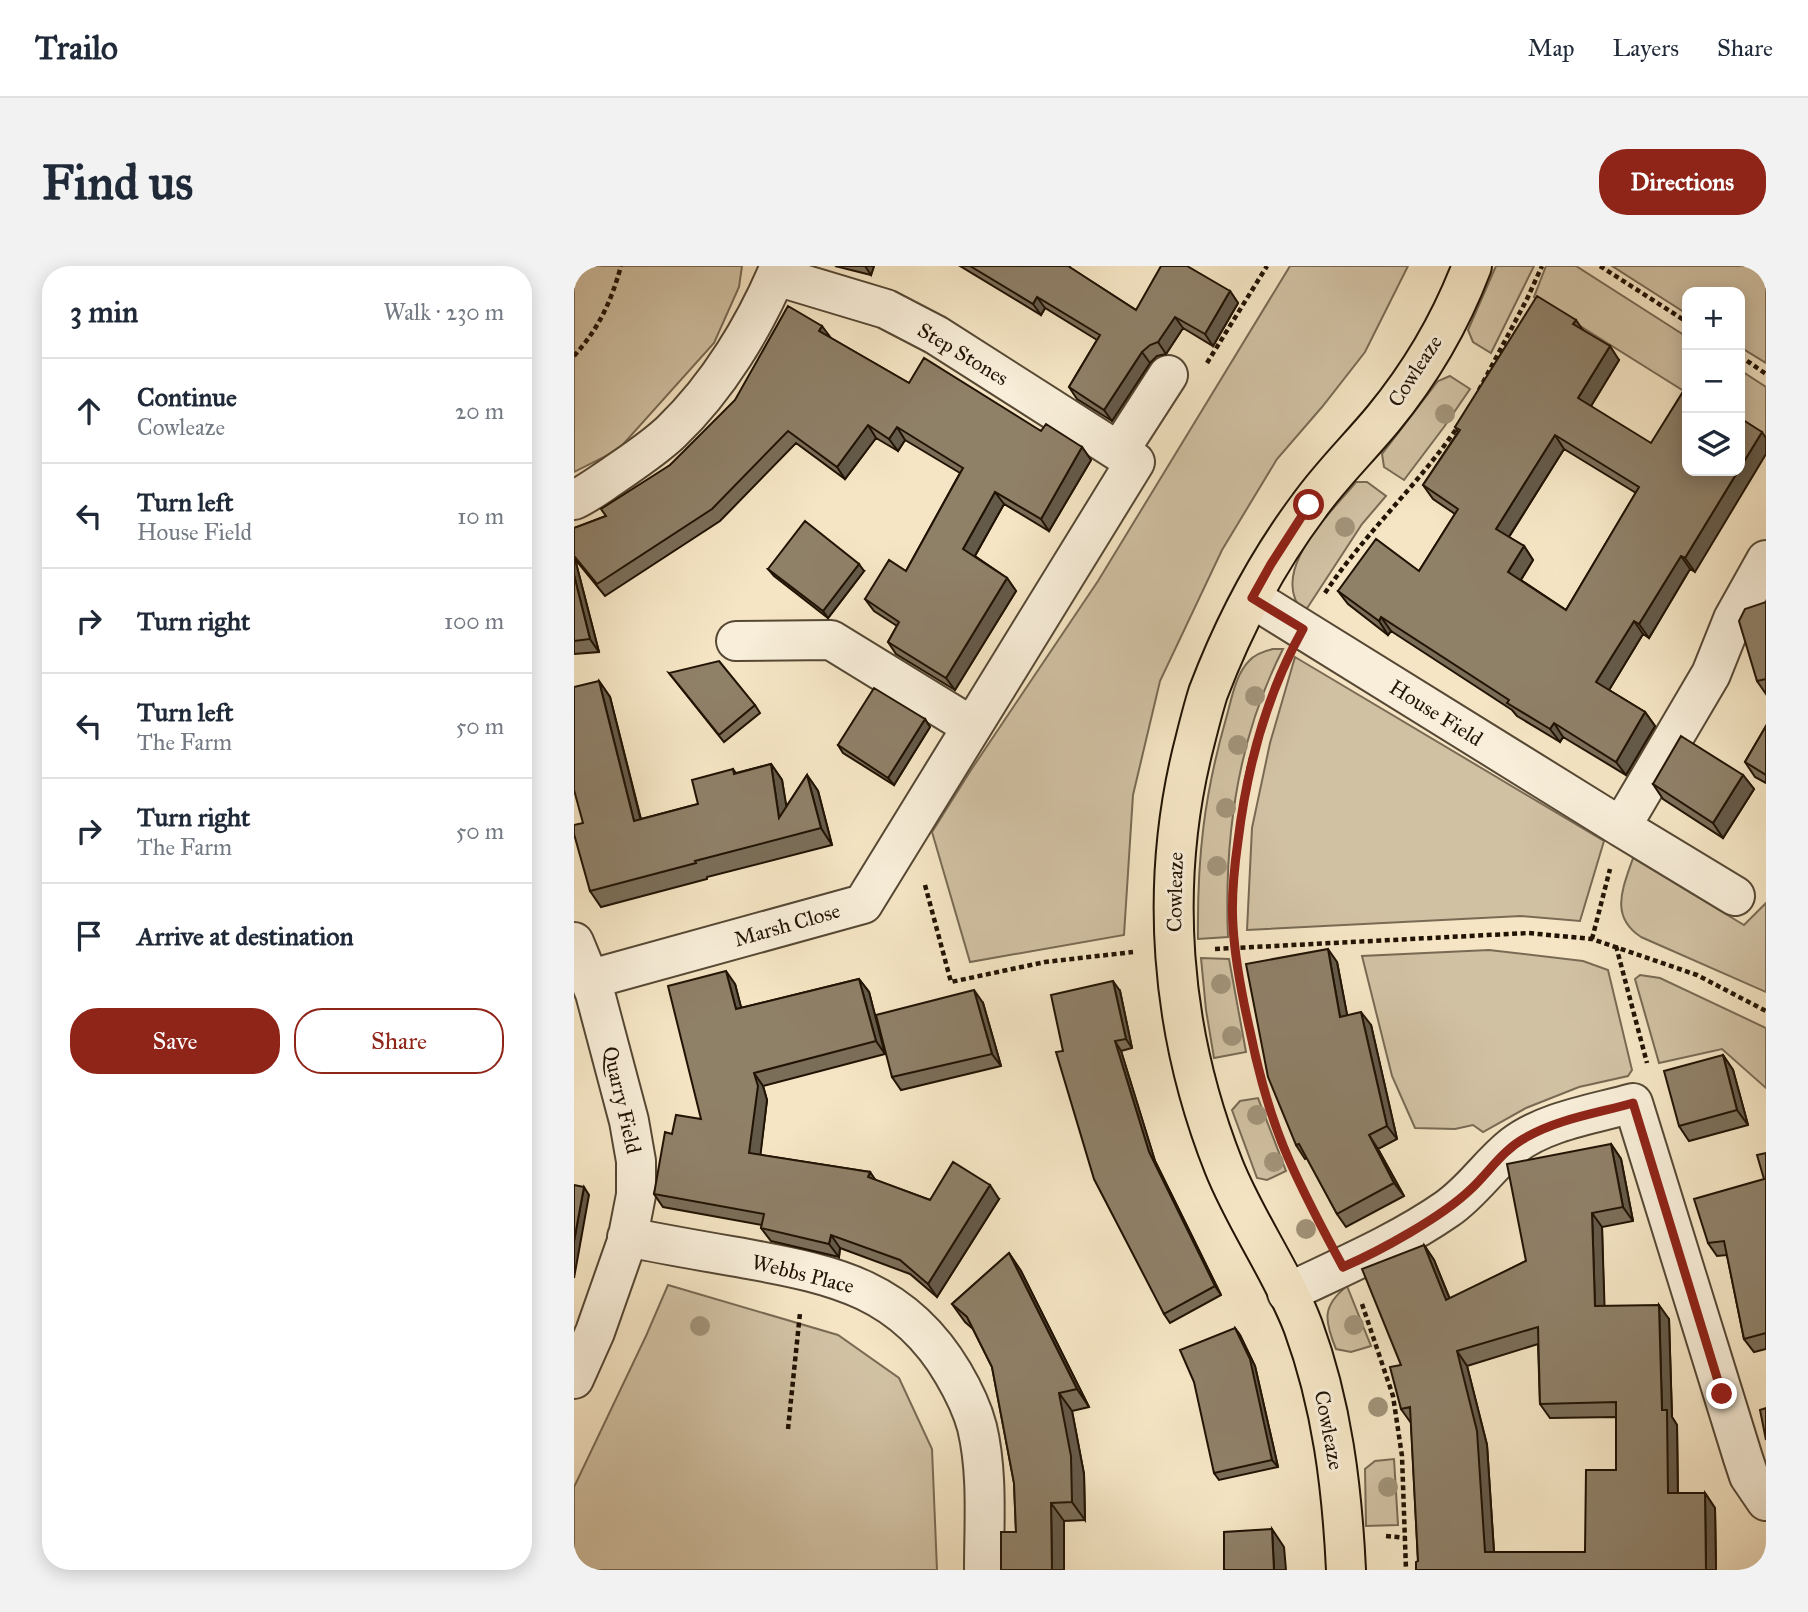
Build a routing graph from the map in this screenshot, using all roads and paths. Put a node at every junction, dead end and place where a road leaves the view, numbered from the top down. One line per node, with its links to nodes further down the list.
1 (621, 266): 7 (path)
2 (1472, 266): 16 (main road, Cowleaze)
3 (1542, 266): 11 (path)
4 (1600, 266): 6 (path)
5 (778, 271): 13 (street, Step Stones); 14 (street)
6 (1682, 319)
7 (574, 356)
8 (1745, 359): 9 (path)
9 (1766, 374)
10 (1168, 375): 13 (street, Marsh Close)
11 (1475, 396)
12 (1464, 416): 17 (path)
13 (1127, 457): 19 (street, Marsh Close)
14 (574, 500)
15 (1766, 560): 20 (street)
16 (1252, 598): 17 (street, House Field); 27 (main road, Cowleaze)
17 (1303, 629): 20 (street, House Field); 26 (path)
18 (736, 641): 19 (street)
19 (971, 726): 21 (street, Marsh Close)
20 (1621, 827): 22 (street, House Field); 23 (path)
21 (898, 844): 27 (path); 29 (street, Marsh Close)
22 (1735, 896)
23 (1592, 939): 25 (path); 26 (path)
24 (574, 943): 29 (street, Quarry Field)
25 (1616, 946): 30 (path); 31 (path)
26 (1236, 948): 27 (path); 33 (path)
27 (1155, 951): 28 (path); 35 (main road, Cowleaze)
28 (1137, 963)
29 (591, 979): 32 (street, Quarry Field)
30 (1766, 1010)
31 (1643, 1049)
32 (627, 1237): 34 (street, Webbs Place); 36 (street, Quarry Field)
33 (1343, 1267): 35 (street); 38 (street); 41 (path)
34 (804, 1270): 37 (path); 39 (street, Webbs Place)
35 (1287, 1293): 40 (main road, Cowleaze)
36 (574, 1379)
37 (788, 1430)
38 (1766, 1501)
39 (984, 1570)
40 (1346, 1570)
41 (1406, 1570)

